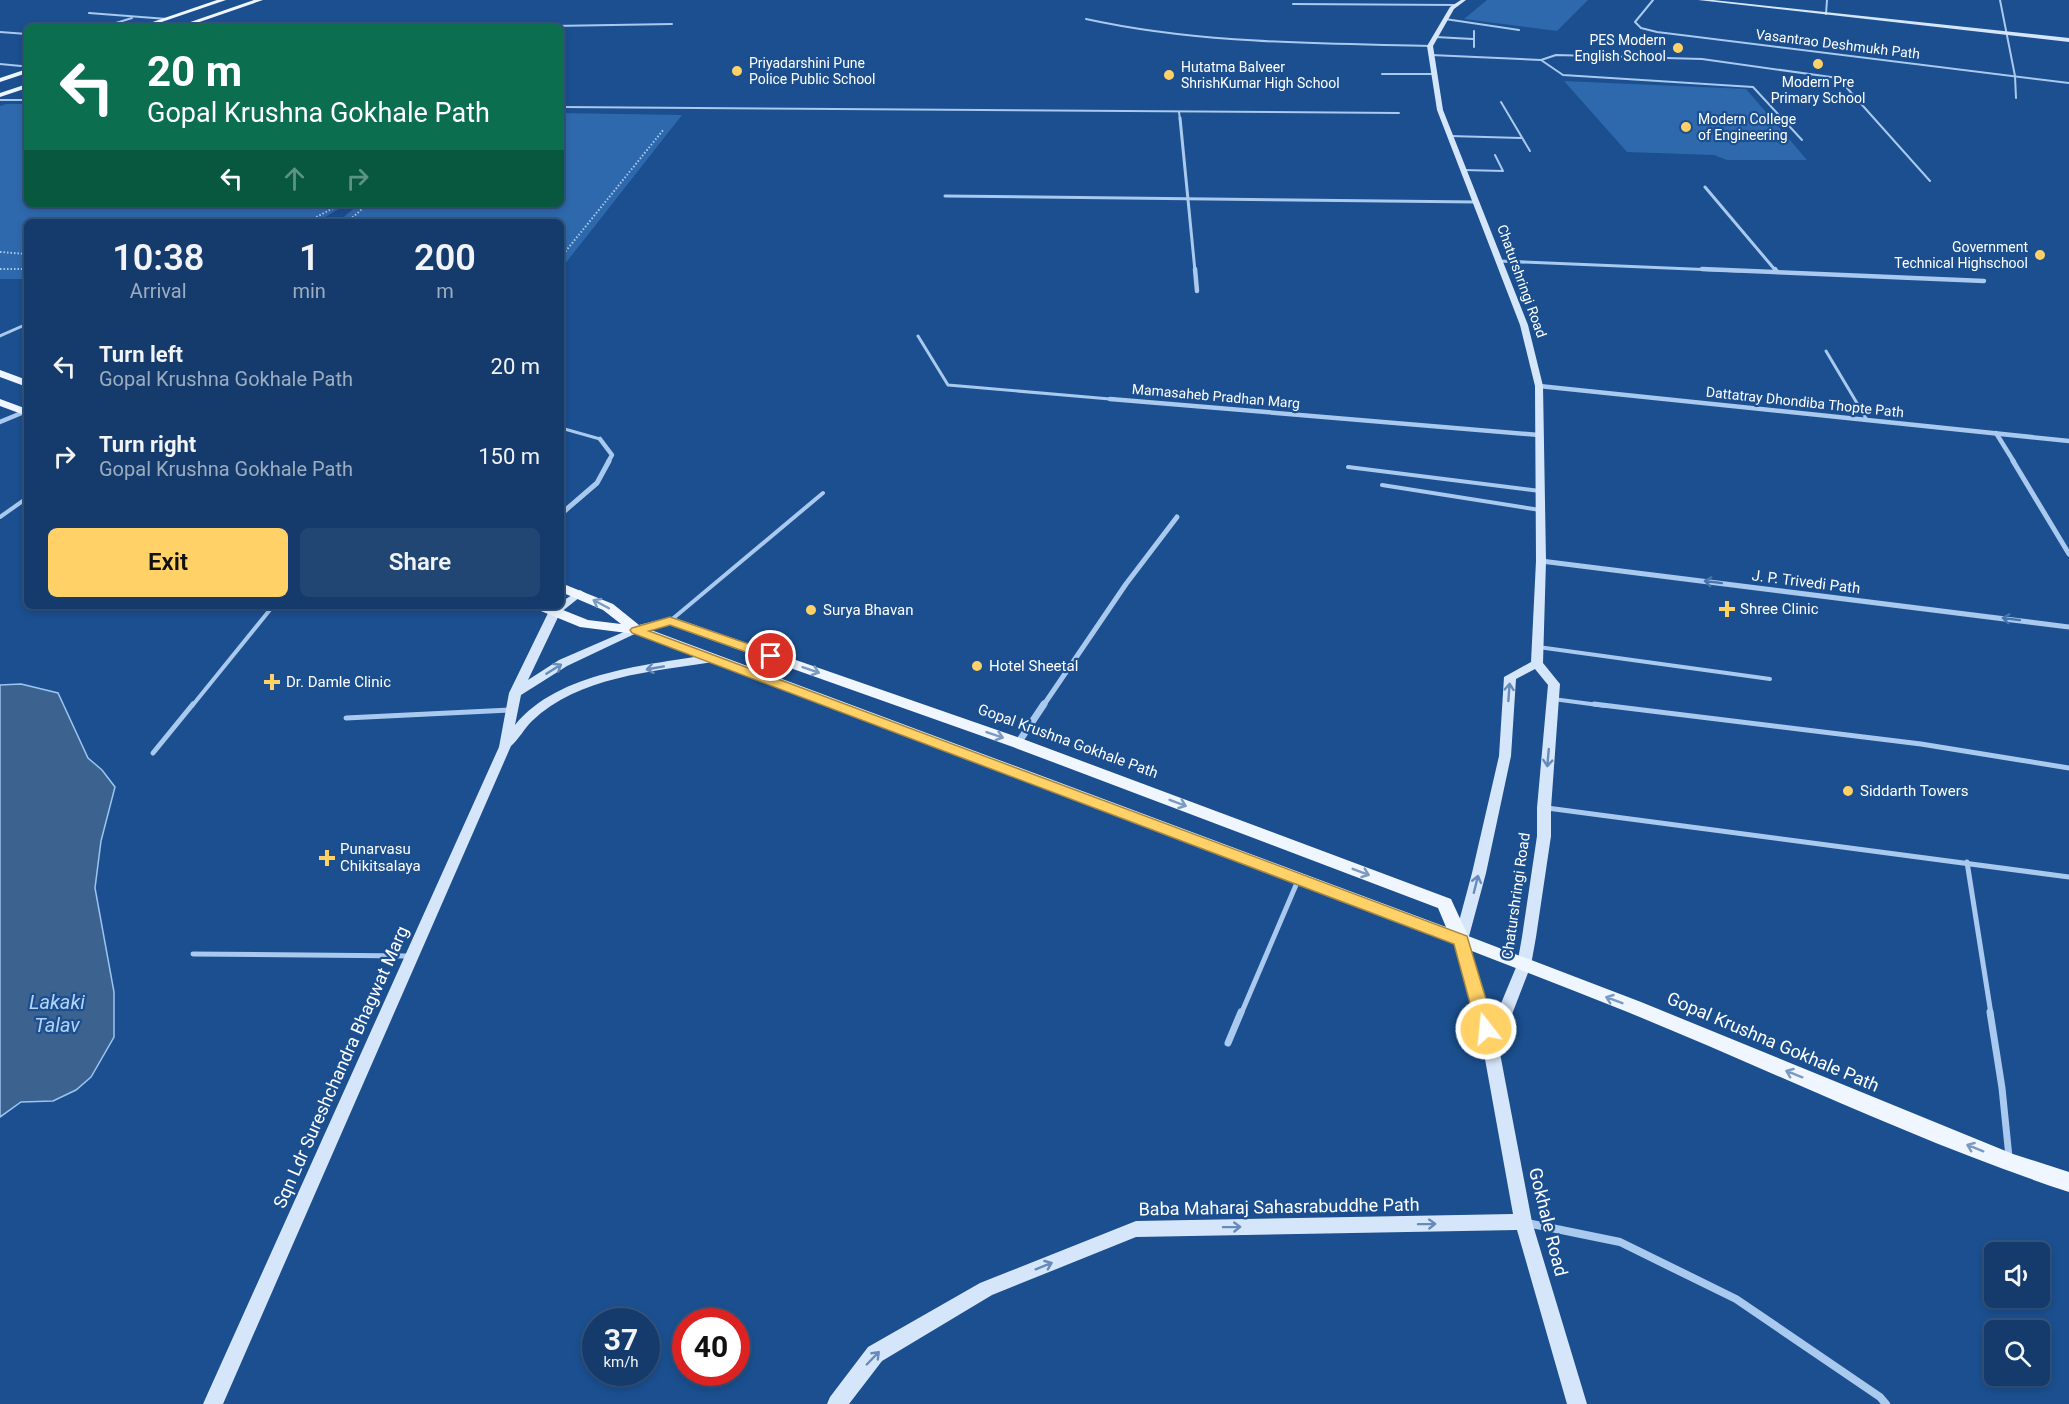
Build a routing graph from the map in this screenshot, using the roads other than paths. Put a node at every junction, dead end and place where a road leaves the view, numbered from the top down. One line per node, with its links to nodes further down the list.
1 (223, 0): 15 (main road)
2 (237, 0): 20 (main road)
3 (260, 0): 21 (main road)
4 (267, 0): 22 (main road)
5 (1464, 0): 11 (street)
6 (1653, 0): 43 (street, Vasantrao Deshmukh Path)
7 (1701, 0): 13 (street)
8 (1827, 0): 13 (street)
9 (2000, 0): 29 (street)
10 (1293, 4): 11 (lane)
11 (1456, 5): 17 (street)
12 (89, 13): 14 (lane)
13 (1826, 14): 29 (street)
14 (136, 16): 15 (lane); 18 (lane)
15 (167, 19): 19 (main road)
16 (1086, 19): 34 (lane)
17 (1445, 20): 25 (lane); 30 (street)
18 (112, 24)
19 (151, 24)
20 (167, 24)
21 (187, 24)
22 (205, 24)
23 (672, 24): 24 (street)
24 (564, 26)
25 (1519, 30)
26 (1474, 31): 31 (lane)
27 (0, 32): 28 (lane)
28 (24, 34)
29 (2007, 34): 32 (street); 43 (street)
30 (1435, 37): 31 (lane); 34 (street)
31 (1473, 39): 33 (lane)
32 (2069, 40)
33 (1474, 47)
34 (1431, 51): 35 (lane); 42 (street, Chaturshringi Road)
35 (1541, 60): 59 (lane); 63 (lane)
36 (0, 64): 37 (lane)
37 (24, 67)
38 (24, 67): 40 (main road)
39 (24, 68): 44 (main road)
40 (0, 73)
41 (1382, 74): 42 (lane)
42 (1434, 74): 57 (street, Chaturshringi Road)
43 (2015, 76): 46 (street, Vasantrao Deshmukh Path); 50 (street)
44 (0, 80)
45 (24, 80): 48 (main road)
46 (2069, 83)
47 (24, 87): 49 (main road)
48 (0, 88)
49 (0, 95)
50 (2016, 98)
51 (0, 100): 52 (street)
52 (24, 100)
53 (1501, 102): 58 (lane)
54 (564, 106): 55 (street)
55 (1179, 112): 56 (street); 66 (street)
56 (1399, 113)
57 (1450, 136): 58 (lane); 62 (street, Chaturshringi Road)
58 (1521, 138): 60 (lane)
59 (1802, 140)
60 (1530, 151)
61 (1495, 155): 62 (lane)
62 (1463, 170): 67 (street, Chaturshringi Road)
63 (1930, 181)
64 (1705, 187): 69 (street)
65 (945, 196): 66 (street)
66 (1187, 199): 67 (street); 71 (street)
67 (1476, 202): 68 (street, Chaturshringi Road)
68 (1498, 261): 69 (street); 78 (street, Chaturshringi Road)
69 (1777, 272): 70 (street)
70 (1984, 281)
71 (1197, 291)
72 (24, 325): 73 (lane)
73 (0, 336)
74 (918, 336): 79 (lane, Mamasaheb Pradhan Marg)
75 (1826, 351): 83 (lane)
76 (0, 374): 77 (main road)
77 (24, 383)
78 (1539, 386): 83 (street, Dattatray Dhondiba Thopte Path); 87 (street, Chaturshringi Road)
79 (1110, 399): 87 (street, Mamasaheb Pradhan Marg)
80 (0, 402): 81 (main road)
81 (24, 411)
82 (24, 413): 84 (street)
83 (1867, 420): 86 (street, Dattatray Dhondiba Thopte Path)
84 (0, 423)
85 (564, 429): 88 (lane)
86 (1996, 433): 89 (street, Dattatray Dhondiba Thopte Path); 99 (street)
87 (1539, 435): 92 (street, Chaturshringi Road)
88 (600, 439): 96 (street)
89 (2069, 441)
90 (1348, 467): 92 (lane)
91 (1382, 485): 95 (lane)
92 (1540, 490): 95 (street, Chaturshringi Road)
93 (823, 493): 106 (lane)
94 (24, 500): 97 (lane)
95 (1540, 510): 100 (street, Chaturshringi Road)
96 (564, 511)
97 (0, 517)
98 (1177, 517): 117 (street)
99 (2069, 554)
100 (1541, 561): 107 (street, J. P. Trivedi Path, one-way to 100); 109 (street, Chaturshringi Road)
101 (564, 588): 102 (main road, Gopal Krushna Gokhale Path)
102 (580, 593): 103 (street); 108 (main road, Gopal Krushna Gokhale Path, one-way to 102)
103 (564, 601)
104 (271, 609): 119 (lane)
105 (548, 609): 108 (main road, Gopal Krushna Gokhale Path); 113 (street, Sqn Ldr Sureshchandra Bhagwat Marg)
106 (670, 621): 108 (main road, Gopal Krushna Gokhale Path); 117 (main road, Gopal Krushna Gokhale Path, one-way to 117)
107 (2069, 627)
108 (637, 630): 110 (main road, Gopal Krushna Gokhale Path); 113 (street, one-way to 108)
109 (1538, 646): 111 (street, Chaturshringi Road); 112 (lane)
110 (713, 658): 118 (street, Sqn Ldr Sureshchandra Bhagwat Marg, one-way to 118); 124 (main road, Gopal Krushna Gokhale Path)
111 (1537, 664): 114 (street, Chaturshringi Road); 125 (street, one-way to 111)
112 (1770, 679)
113 (515, 693): 115 (street, Sqn Ldr Sureshchandra Bhagwat Marg)
114 (1553, 699): 120 (lane); 121 (street, Chaturshringi Road, one-way to 121)
115 (513, 710): 116 (lane); 118 (street, Sqn Ldr Sureshchandra Bhagwat Marg)
116 (346, 718)
117 (1018, 743): 125 (main road, Gopal Krushna Gokhale Path, one-way to 125)
118 (505, 747): 127 (street, Sqn Ldr Sureshchandra Bhagwat Marg)
119 (153, 753)
120 (2069, 768)
121 (1544, 808): 122 (lane); 128 (street, Chaturshringi Road)
122 (1967, 862): 123 (lane); 131 (lane)
123 (2069, 877)
124 (1299, 878): 125 (main road, Gopal Krushna Gokhale Path); 129 (lane)
125 (1461, 940): 128 (main road, Gopal Krushna Gokhale Path); 130 (street)
126 (193, 954): 127 (lane)
127 (412, 956): 134 (street, Sqn Ldr Sureshchandra Bhagwat Marg)
128 (1524, 965): 130 (street, Chaturshringi Road); 131 (main road, Gopal Krushna Gokhale Path, one-way to 128)
129 (1228, 1043)
130 (1491, 1048): 133 (street, Gokhale Road)
131 (2010, 1162): 132 (main road, Gopal Krushna Gokhale Path)
132 (2069, 1182)
133 (1523, 1222): 135 (street, Baba Maharaj Sahasrabuddhe Path, one-way to 133); 136 (street, Gokhale Road); 137 (street)
134 (213, 1404)
135 (837, 1404)
136 (1577, 1404)
137 (1886, 1404)

